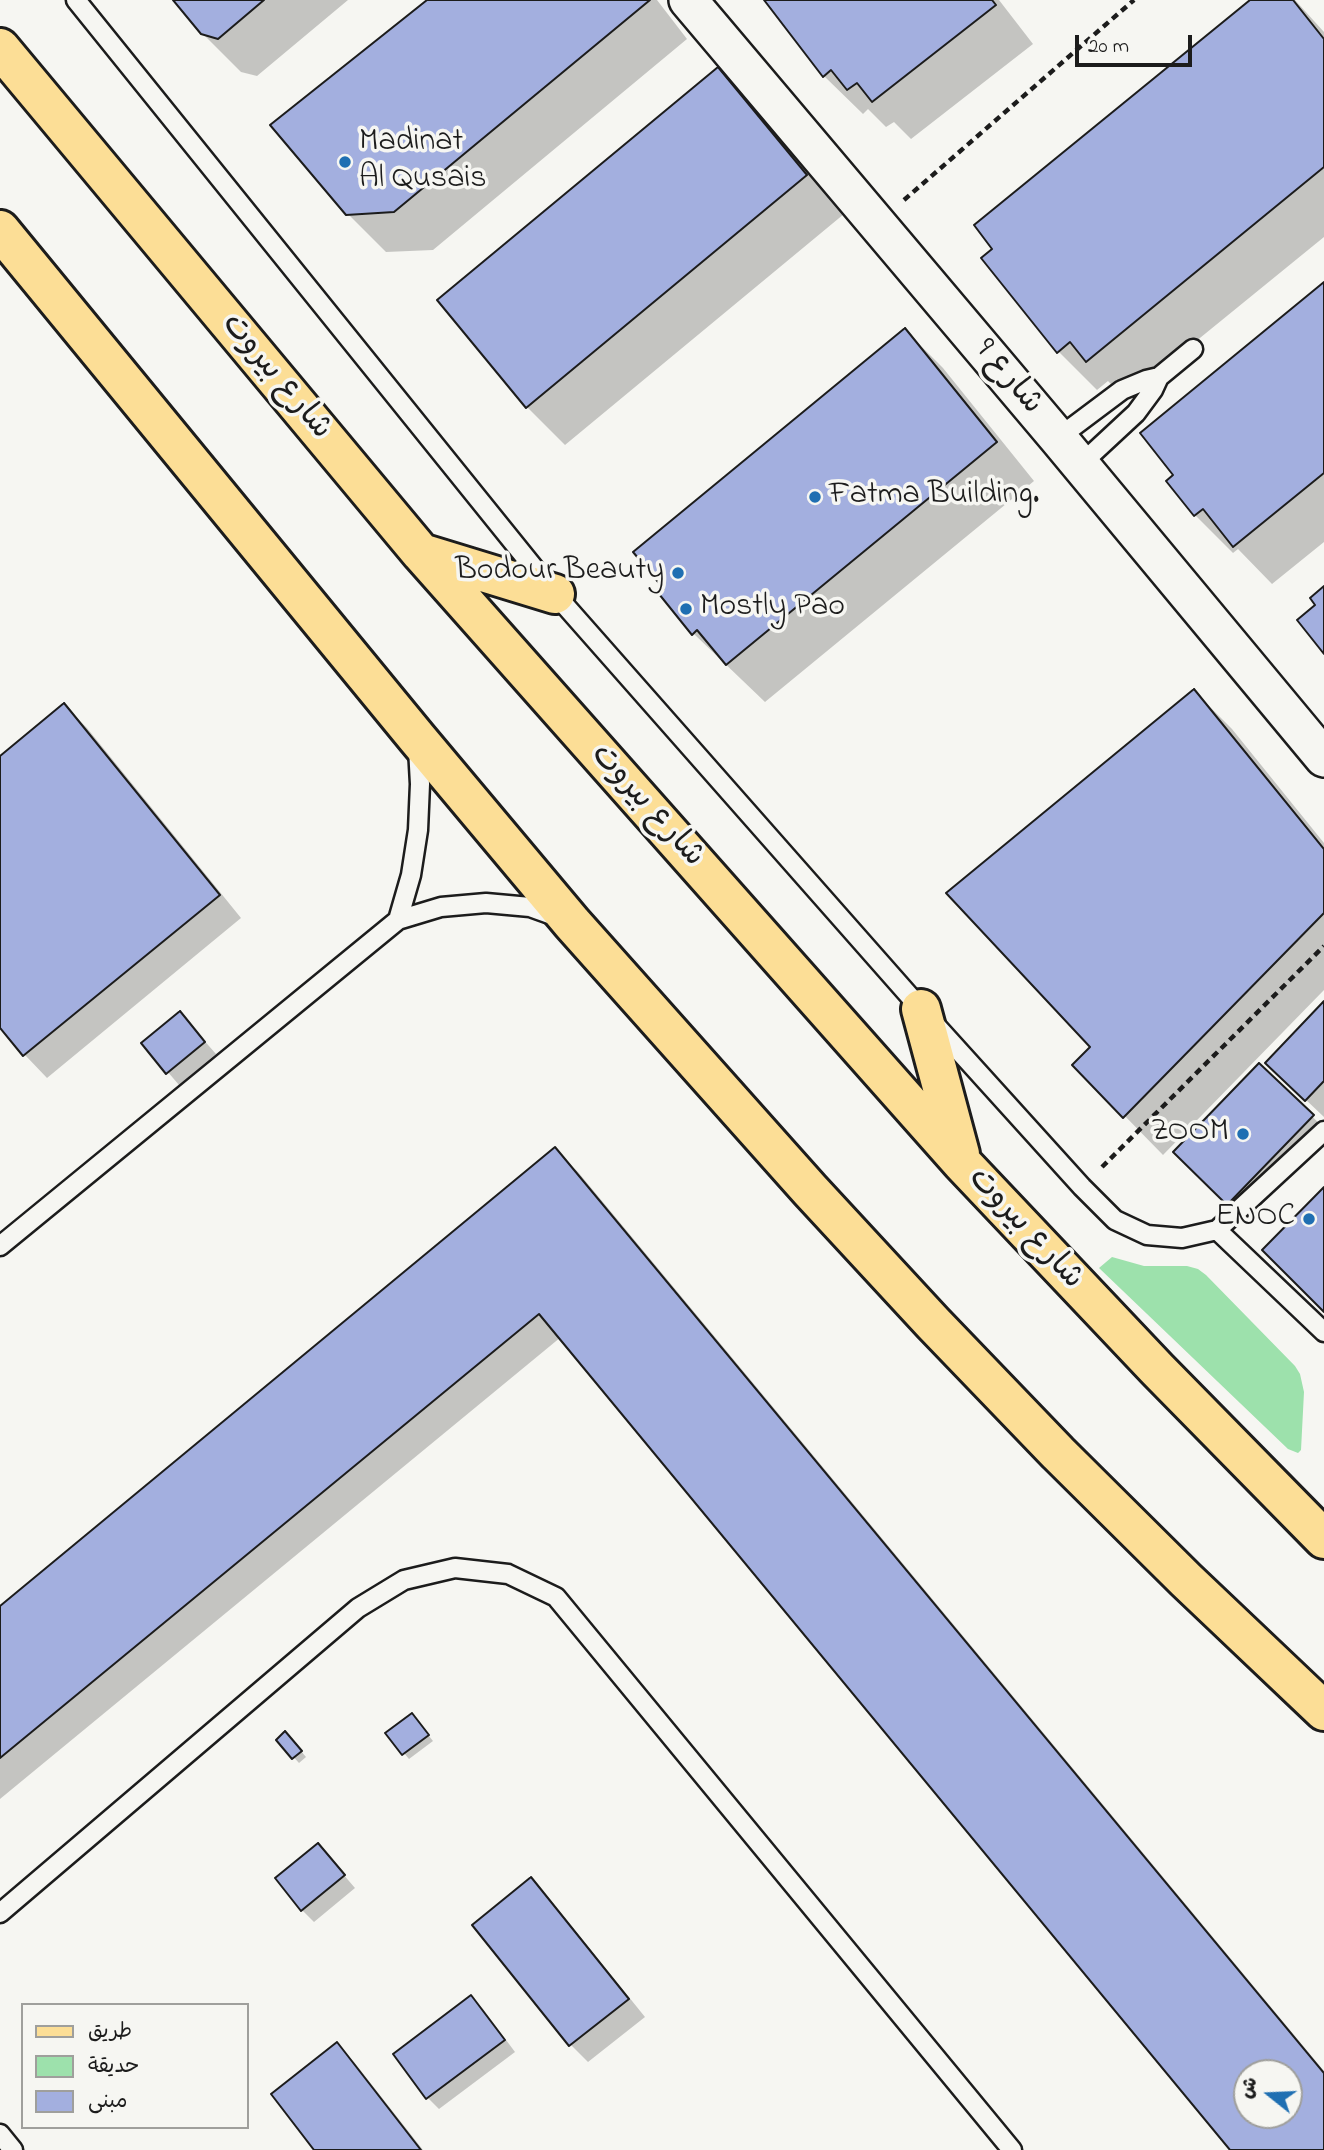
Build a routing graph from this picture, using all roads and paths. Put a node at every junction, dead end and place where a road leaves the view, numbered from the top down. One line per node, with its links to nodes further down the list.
1 (76, 0): 11 (lane)
2 (688, 0): 5 (street, شارع 9)
3 (1134, 0): 5 (path)
4 (0, 48): 10 (main road, شارع بيروت)
5 (877, 224): 9 (street, شارع 9)
6 (0, 230): 12 (main road)
7 (1194, 349): 8 (lane)
8 (1159, 377): 9 (lane); 9 (lane)
9 (1069, 452): 13 (street, شارع 9)
10 (421, 553): 11 (main road); 19 (main road, شارع بيروت)
11 (555, 594): 17 (lane)
12 (417, 738): 14 (lane); 15 (main road)
13 (1324, 758)
14 (398, 920): 15 (lane); 22 (lane)
15 (572, 923): 25 (main road)
16 (1324, 946): 20 (path)
17 (921, 1009): 19 (main road); 20 (lane)
18 (1324, 1131): 21 (lane)
19 (962, 1163): 24 (main road, شارع بيروت)
20 (1082, 1187): 21 (lane)
21 (1217, 1230): 23 (lane)
22 (0, 1246)
23 (1324, 1332)
24 (1324, 1539)
25 (1324, 1711)
26 (0, 1913): 29 (lane)
27 (0, 2134): 28 (lane)
28 (13, 2150)
29 (1012, 2150)

